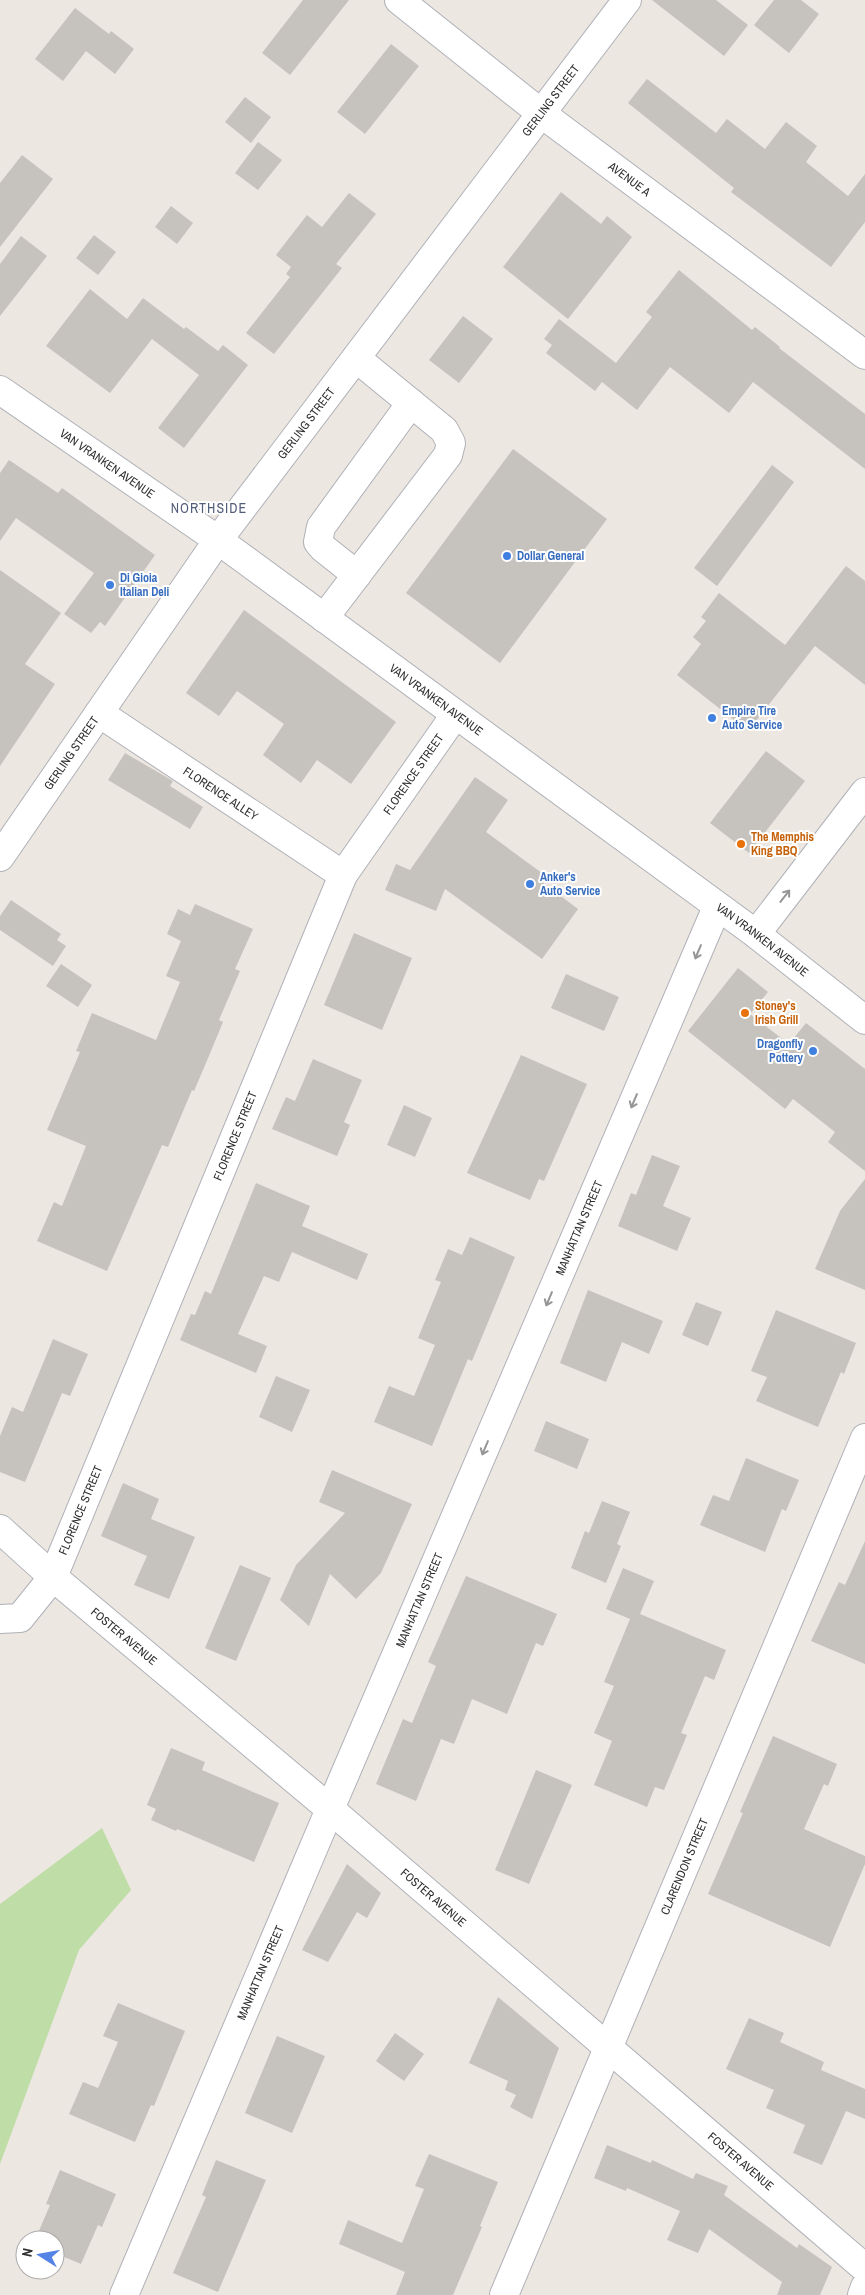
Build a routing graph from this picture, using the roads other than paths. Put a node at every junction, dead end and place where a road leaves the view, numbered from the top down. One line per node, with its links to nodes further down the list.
1 (399, 0): 3 (street, AVENUE A)
2 (627, 0): 3 (street, GERLING STREET)
3 (542, 114): 4 (street, AVENUE A); 5 (street, GERLING STREET)
4 (865, 355)
5 (356, 358): 7 (street); 8 (street, GERLING STREET)
6 (0, 390): 8 (street, VAN VRANKEN AVENUE)
7 (411, 402): 9 (street); 9 (street)
8 (218, 540): 10 (street, VAN VRANKEN AVENUE); 11 (street, GERLING STREET)
9 (357, 575): 10 (street)
10 (324, 618): 12 (street, VAN VRANKEN AVENUE)
11 (99, 712): 14 (street, GERLING STREET); 15 (street, FLORENCE ALLEY)
12 (456, 715): 15 (street, FLORENCE STREET); 16 (street, VAN VRANKEN AVENUE)
13 (865, 792): 17 (street, one-way to 13)
14 (0, 857)
15 (343, 874): 21 (street, FLORENCE STREET)
16 (717, 907): 17 (street, VAN VRANKEN AVENUE); 23 (street, MANHATTAN STREET, one-way to 23)
17 (756, 934): 18 (street, VAN VRANKEN AVENUE)
18 (865, 1020)
19 (865, 1438): 24 (street, CLARENDON STREET)
20 (0, 1528): 21 (street, FOSTER AVENUE)
21 (53, 1577): 22 (street, FLORENCE STREET); 23 (street, FOSTER AVENUE)
22 (0, 1619)
23 (330, 1809): 24 (street, FOSTER AVENUE); 27 (street, MANHATTAN STREET)
24 (608, 2047): 25 (street, FOSTER AVENUE); 28 (street, CLARENDON STREET)
25 (865, 2268)
26 (865, 2287): 29 (street)
27 (124, 2295)
28 (504, 2295)
29 (862, 2295)

